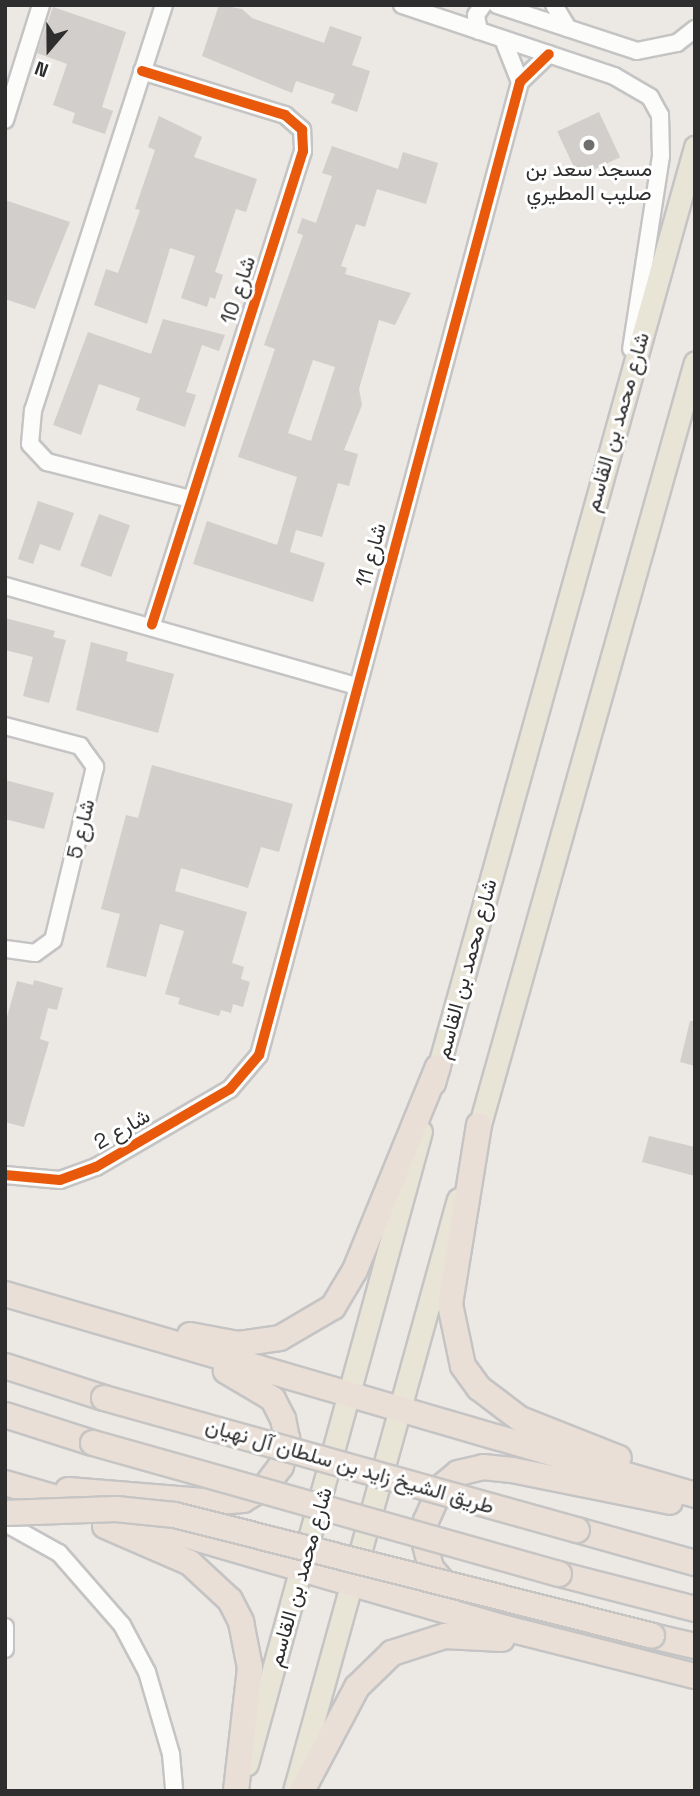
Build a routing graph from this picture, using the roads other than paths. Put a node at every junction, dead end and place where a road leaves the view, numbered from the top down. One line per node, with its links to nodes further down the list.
1 (41, 5): 16 (street)
2 (164, 5): 14 (street)
3 (402, 5): 9 (street)
4 (483, 5): 9 (street)
5 (554, 5): 7 (street)
6 (504, 6): 7 (street)
7 (568, 28): 10 (street)
8 (695, 29): 10 (street)
9 (480, 30): 11 (street)
10 (585, 34): 13 (street)
11 (503, 39): 12 (street); 15 (street)
12 (549, 54): 13 (street); 15 (street)
13 (575, 62): 19 (street)
14 (142, 71): 20 (street, شارع 10); 20 (street)
15 (520, 82): 23 (street, شارع 11)
16 (5, 120)
17 (695, 147): 19 (main road, شارع محمد بن القاسم)
18 (695, 362): 28 (main road)
19 (625, 395): 26 (main road, شارع محمد بن القاسم)
20 (191, 499): 22 (street, شارع 10)
21 (5, 586): 22 (street)
22 (152, 625): 23 (street)
23 (355, 686): 27 (street, شارع 11)
24 (5, 726): 25 (street, شارع 5)
25 (5, 949)
26 (438, 1068): 30 (highway); 34 (main road, شارع محمد بن القاسم)
27 (246, 1076): 29 (street, شارع 2)
28 (479, 1125): 35 (main road); 38 (highway)
29 (5, 1175)
30 (5, 1288)
31 (5, 1294): 32 (highway)
32 (164, 1343): 34 (highway); 37 (highway)
33 (5, 1366): 43 (highway, طريق الشيخ زايد بن سلطان آل نهيان, bridge)
34 (350, 1396): 35 (highway); 44 (main road, شارع محمد بن القاسم)
35 (398, 1410): 39 (highway); 45 (main road)
36 (5, 1415): 46 (highway, bridge)
37 (8, 1484): 44 (highway); 54 (highway)
38 (695, 1488)
39 (695, 1494)
40 (695, 1506): 48 (highway)
41 (5, 1513): 49 (highway, bridge)
42 (5, 1523): 53 (street)
43 (695, 1563)
44 (304, 1569): 45 (highway); 54 (main road, شارع محمد بن القاسم)
45 (351, 1584): 48 (highway); 55 (main road)
46 (695, 1609)
47 (5, 1627): 50 (street)
48 (505, 1628): 51 (highway)
49 (695, 1646)
50 (5, 1648)
51 (629, 1661): 52 (highway); 56 (highway)
52 (695, 1676)
53 (174, 1791)
54 (238, 1791)
55 (294, 1791)
56 (302, 1791)

